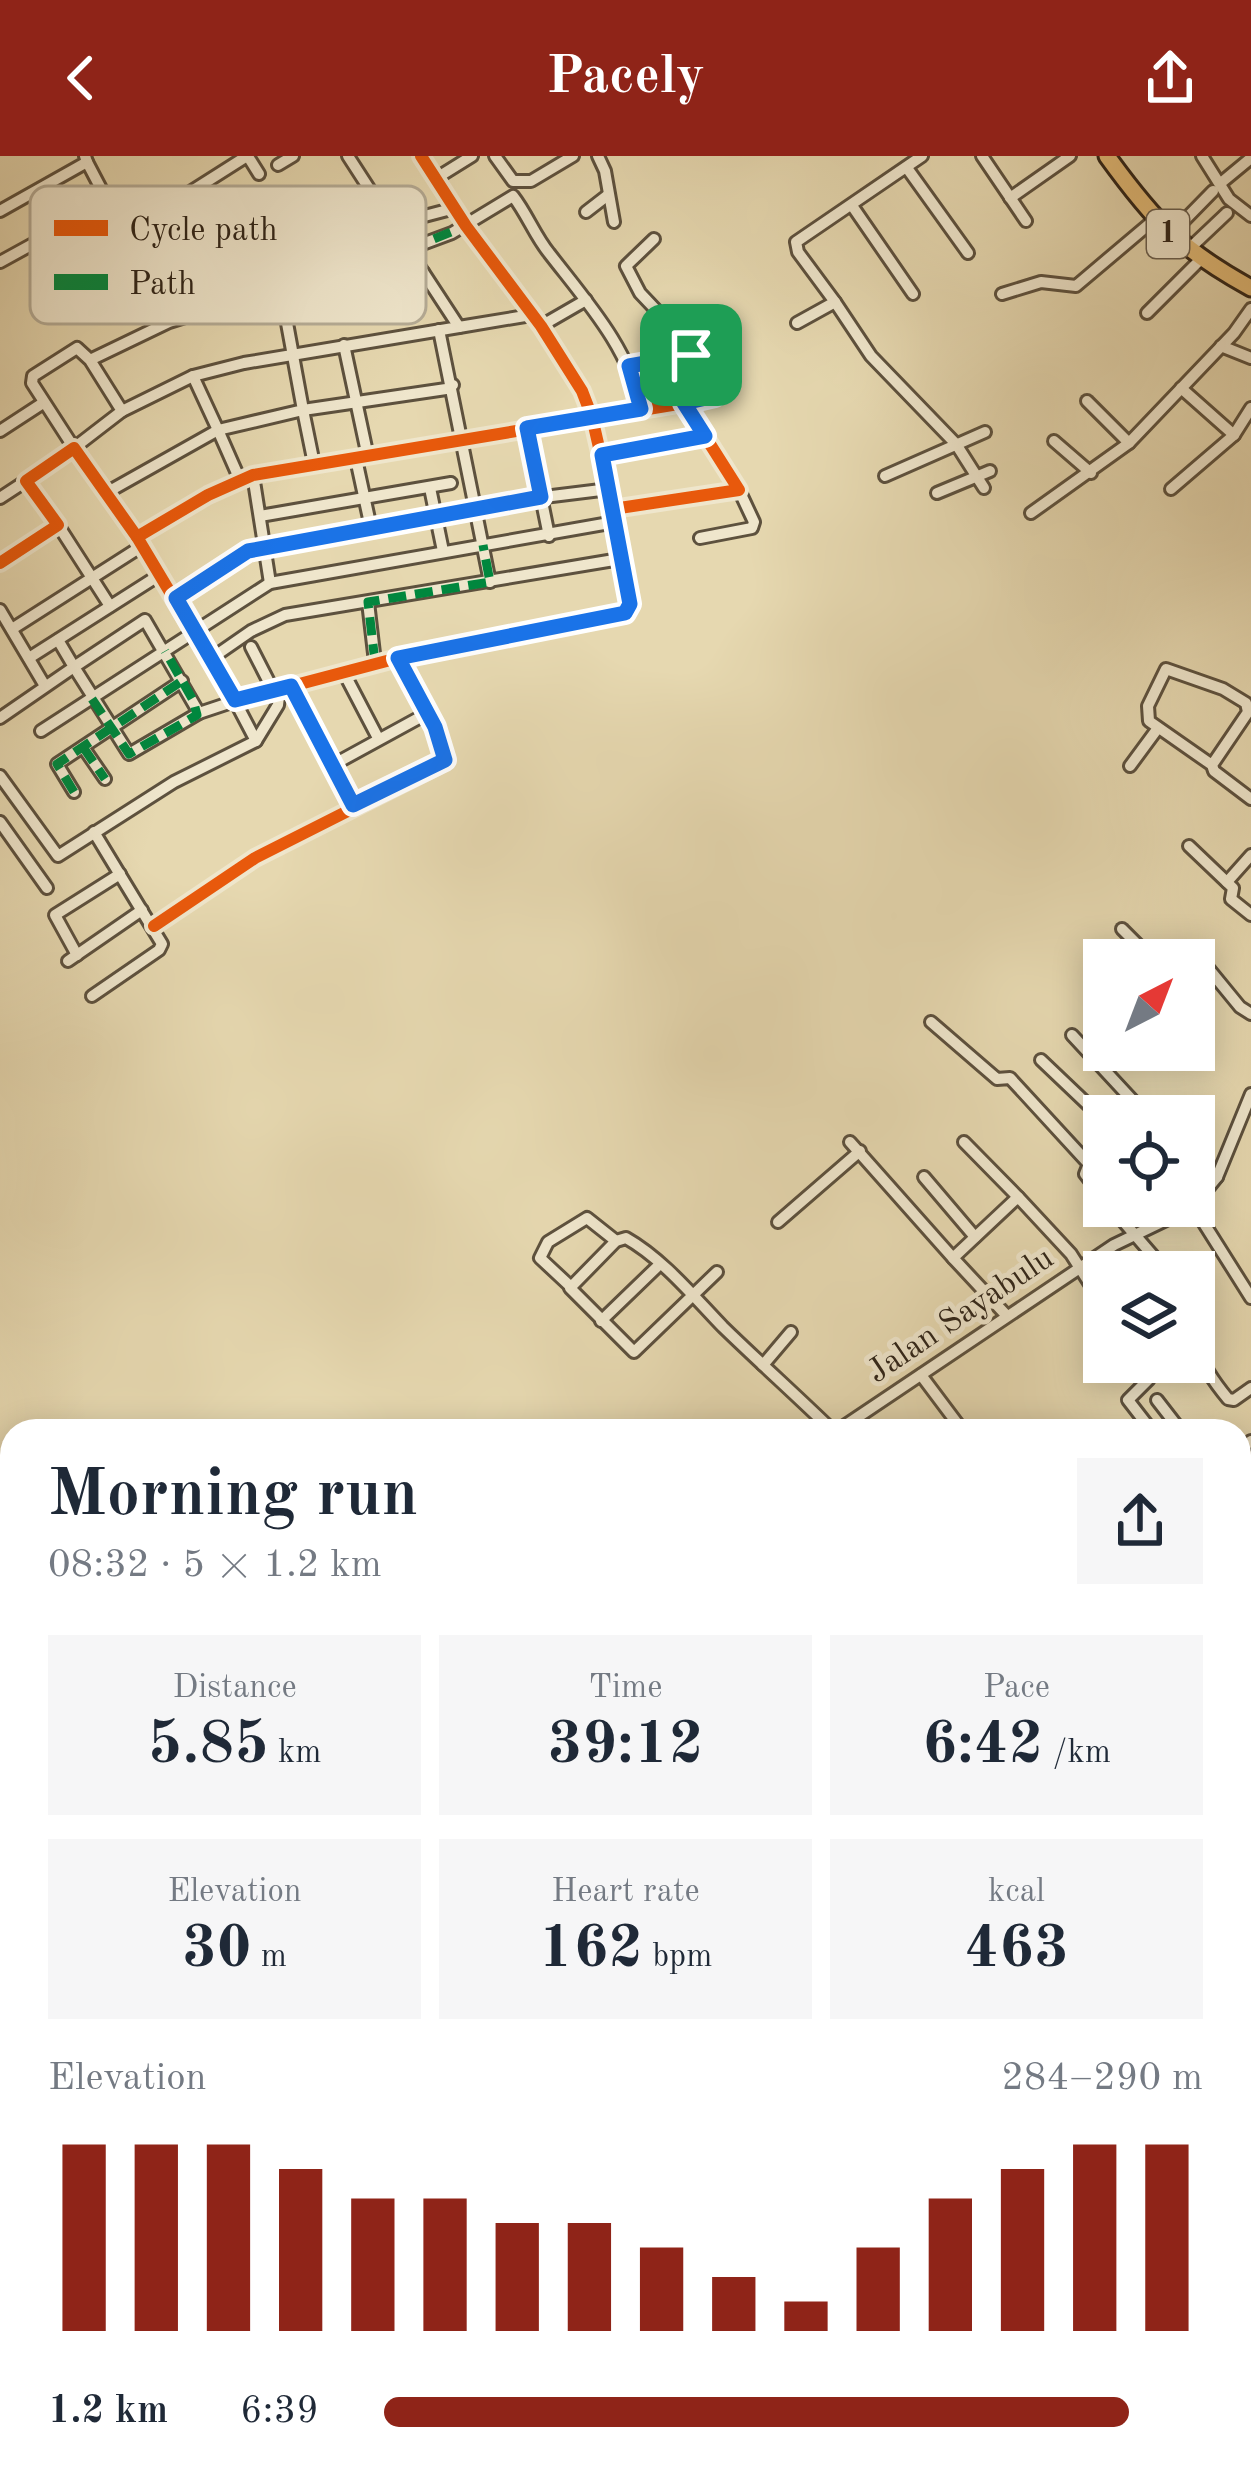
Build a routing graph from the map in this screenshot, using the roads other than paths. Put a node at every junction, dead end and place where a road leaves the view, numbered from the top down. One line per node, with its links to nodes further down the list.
1 (293, 156): 16 (street)
2 (348, 156): 23 (street)
3 (421, 156): 19 (street)
4 (472, 156): 19 (street)
5 (495, 156): 6 (street)
6 (573, 156)
7 (598, 156): 26 (street)
8 (922, 156): 17 (street)
9 (982, 156): 27 (street)
10 (1070, 156): 27 (street)
11 (1107, 156): 35 (highway, 1)
12 (1202, 156): 24 (street)
13 (248, 157): 18 (street); 22 (street)
14 (1251, 158): 24 (street)
15 (86, 159): 20 (street); 21 (street)
16 (278, 165)
17 (908, 168): 28 (street); 43 (street)
18 (259, 174)
19 (435, 179): 30 (street)
20 (41, 186)
21 (100, 186)
22 (201, 186)
23 (368, 186)
24 (1217, 186): 33 (street); 39 (street)
25 (30, 193): 29 (street)
26 (608, 194): 31 (street); 37 (street)
27 (1010, 198): 36 (street)
28 (853, 207): 48 (street); 51 (street)
29 (0, 211)
30 (447, 212): 34 (street); 38 (street)
31 (586, 212)
32 (1228, 213): 44 (street)
33 (1251, 216)
34 (426, 217)
35 (1154, 220): 39 (highway, 1); 49 (street)
36 (1026, 221)
37 (614, 222)
38 (459, 229): 41 (street); 50 (street); 54 (street)
39 (1170, 235): 44 (highway, 1)
40 (654, 239): 64 (street)
41 (426, 241)
42 (30, 246): 45 (street)
43 (968, 253)
44 (1196, 254): 47 (highway, 1); 53 (street)
45 (0, 262)
46 (426, 277): 59 (street)
47 (1251, 288)
48 (913, 294)
49 (1002, 294)
50 (586, 300): 58 (street); 67 (street)
51 (835, 302): 55 (street); 89 (street)
52 (1251, 309): 62 (street)
53 (1147, 313)
54 (531, 315): 58 (street); 59 (street)
55 (797, 323)
56 (165, 324): 66 (street)
57 (287, 324): 63 (street)
58 (542, 326): 79 (street)
59 (459, 327): 60 (street)
60 (440, 330): 61 (street); 69 (street)
61 (344, 345): 63 (street); 73 (street)
62 (1221, 346): 65 (street); 70 (street)
63 (292, 354): 68 (street); 77 (street)
64 (691, 355): 67 (street); 74 (street)
65 (1251, 358)
66 (90, 360): 72 (street); 78 (street)
67 (629, 366): 76 (street)
68 (193, 376): 78 (street); 82 (street)
69 (453, 385): 73 (street); 86 (street)
70 (1181, 388): 84 (street); 88 (street)
71 (1087, 401): 88 (street)
72 (44, 403): 81 (street); 90 (street)
73 (355, 403): 77 (street); 92 (street)
74 (684, 403): 76 (street); 85 (street)
75 (1251, 408): 84 (street)
76 (641, 409): 79 (street)
77 (303, 410): 82 (street); 93 (street)
78 (122, 411): 90 (street)
79 (592, 417): 80 (street); 91 (street)
80 (527, 428): 86 (street); 106 (street)
81 (0, 430)
82 (218, 430): 96 (street); 103 (street)
83 (985, 432): 89 (street)
84 (1234, 435): 101 (street)
85 (705, 436): 91 (street); 102 (street)
86 (463, 438): 92 (street); 108 (street)
87 (1054, 441): 94 (street)
88 (1129, 443): 94 (street)
89 (956, 444): 95 (street); 104 (street)
90 (74, 448): 97 (street); 103 (street)
91 (602, 455): 100 (street)
92 (362, 458): 93 (street); 105 (street)
93 (314, 464): 96 (street)
94 (1091, 473): 109 (street)
95 (885, 476)
96 (246, 478): 110 (street); 117 (street)
97 (26, 481): 107 (street); 113 (street)
98 (452, 483): 99 (street)
99 (430, 488): 105 (street); 111 (street)
100 (609, 489): 106 (street); 112 (street)
101 (1171, 489)
102 (739, 490): 112 (street); 116 (street)
103 (106, 493): 117 (street)
104 (937, 493)
105 (364, 497): 110 (street); 114 (street)
106 (541, 497): 108 (street); 115 (street)
107 (0, 498)
108 (476, 508): 111 (street); 118 (street)
109 (1031, 513)
110 (260, 516): 119 (street)
111 (436, 516): 114 (street); 120 (street)
112 (614, 516): 115 (street); 121 (street)
113 (58, 525): 122 (street); 124 (street)
114 (371, 528): 119 (street)
115 (549, 536): 118 (street)
116 (700, 538)
117 (140, 542): 123 (street); 124 (street)
118 (483, 544): 120 (street); 125 (street)
119 (265, 547): 126 (street); 127 (street)
120 (442, 551): 126 (street)
121 (620, 559): 125 (street); 138 (street)
122 (0, 563)
123 (161, 574): 127 (street); 129 (street)
124 (92, 578): 129 (street); 131 (street)
125 (490, 582): 128 (street)
126 (270, 583): 132 (street)
127 (176, 598): 132 (street)
128 (368, 602): 137 (street); 139 (street)
129 (110, 606): 133 (street)
130 (0, 610): 131 (street)
131 (12, 629): 136 (street)
132 (195, 632): 135 (street); 137 (street)
133 (58, 640): 136 (street); 140 (street)
134 (250, 647): 144 (street)
135 (165, 651): 140 (street); 142 (street); 145 (street)
136 (29, 658): 143 (street)
137 (212, 658): 146 (street)
138 (398, 658): 139 (street); 148 (street)
139 (375, 662): 141 (street)
140 (74, 667): 143 (street); 145 (street)
141 (343, 671): 144 (street); 153 (street)
142 (182, 681): 147 (street); 150 (street)
143 (45, 686): 149 (street)
144 (281, 688): 146 (street); 154 (street); 157 (street)
145 (92, 699): 150 (street); 152 (street)
146 (235, 700): 147 (street); 154 (street)
147 (199, 713): 150 (street)
148 (426, 714): 153 (street); 164 (street)
149 (0, 718)
150 (112, 728): 155 (street)
151 (1158, 728): 156 (street); 156 (street); 158 (street)
152 (41, 731)
153 (378, 738): 157 (street)
154 (256, 741): 166 (street)
155 (83, 747): 160 (street); 161 (street)
156 (1212, 765): 162 (street)
157 (331, 766): 164 (street)
158 (1130, 766)
159 (0, 776): 163 (street)
160 (106, 779)
161 (74, 792)
162 (1251, 799)
163 (20, 805): 165 (street); 169 (street)
164 (353, 805): 176 (street)
165 (0, 821): 173 (street)
166 (94, 832): 169 (street); 171 (street)
167 (1189, 846): 172 (street)
168 (1251, 855): 172 (street)
169 (58, 856): 170 (street)
170 (66, 869)
171 (120, 874): 174 (street); 174 (street)
172 (1227, 882): 175 (street)
173 (47, 888)
174 (142, 910): 176 (street)
175 (1251, 916)
176 (154, 926): 180 (street)
177 (1122, 929): 178 (street)
178 (1132, 939)
179 (1215, 977): 181 (street)
180 (92, 996)
181 (1251, 1014)
182 (931, 1022): 189 (street)
183 (1072, 1035): 186 (street)
184 (1041, 1060): 187 (street)
185 (1251, 1094): 191 (street, Jalan Sayabulu)
186 (1128, 1095)
187 (1083, 1100)
188 (964, 1142): 193 (street)
189 (1083, 1157)
190 (924, 1177): 199 (street)
191 (1217, 1177): 192 (street, Jalan Sayabulu)
192 (1215, 1179)
193 (1018, 1198): 199 (street); 204 (street)
194 (778, 1222): 202 (street)
195 (1128, 1227): 198 (street)
196 (1149, 1227): 198 (street, Jalan Sayabulu)
197 (1206, 1227): 209 (street)
198 (1134, 1234): 201 (street); 204 (street, Jalan Sayabulu)
199 (976, 1237): 202 (street)
200 (616, 1241): 203 (street); 207 (street); 207 (street)
201 (1149, 1251)
202 (953, 1258): 210 (street)
203 (659, 1265): 208 (street); 211 (street)
204 (1080, 1268): 206 (street); 210 (street, Jalan Sayabulu)
205 (717, 1273): 208 (street)
206 (1083, 1273)
207 (570, 1286): 211 (street)
208 (694, 1298): 211 (street); 213 (street)
209 (1251, 1298)
210 (1007, 1316): 214 (street, Jalan Sayabulu)
211 (601, 1321)
212 (791, 1332): 213 (street)
213 (763, 1365): 219 (street)
214 (920, 1375): 220 (street, Jalan Sayabulu); 221 (street)
215 (1144, 1383): 222 (street)
216 (1215, 1383): 217 (street)
217 (1251, 1388)
218 (1156, 1400): 223 (street)
219 (829, 1419)
220 (858, 1419)
221 (954, 1419)
222 (1143, 1419)
223 (1171, 1419)

